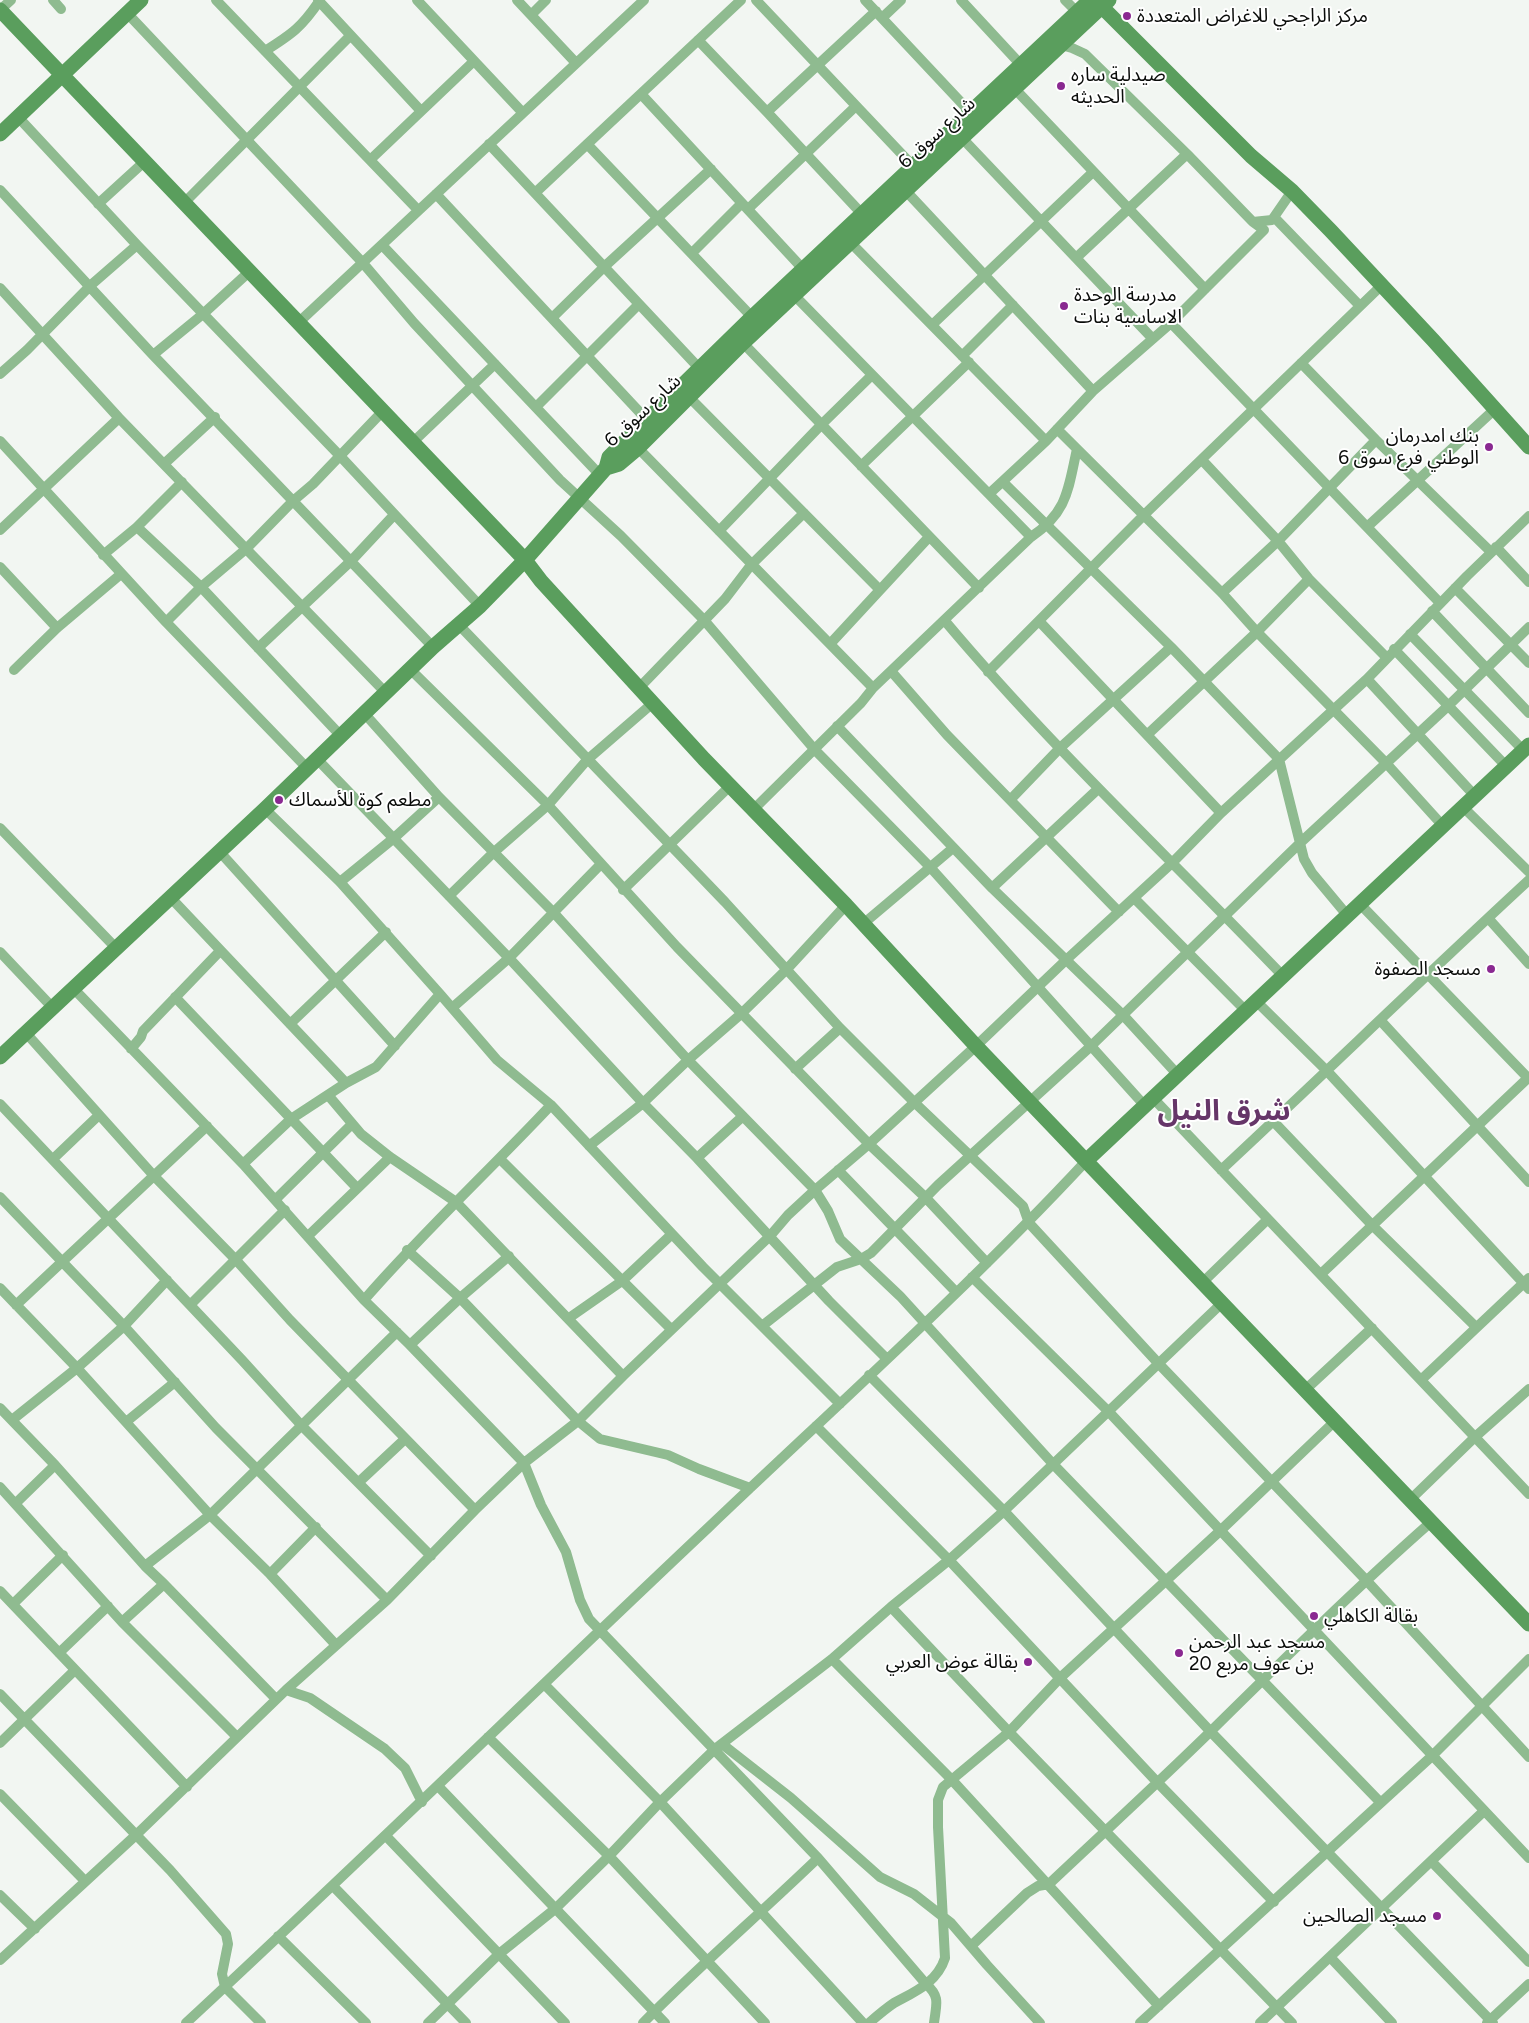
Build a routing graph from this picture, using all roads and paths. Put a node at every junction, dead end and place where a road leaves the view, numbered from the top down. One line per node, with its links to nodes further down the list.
1 (11, 0): 18 (street)
2 (53, 0): 17 (street)
3 (141, 0): 20 (street)
4 (216, 0): 26 (street)
5 (319, 0): 23 (street); 26 (street)
6 (417, 0): 27 (street)
7 (516, 0): 22 (street)
8 (546, 0): 22 (street)
9 (644, 0): 28 (street)
10 (741, 0): 24 (street)
11 (756, 0): 29 (street)
12 (865, 0): 21 (street)
13 (901, 0): 21 (street)
14 (1066, 0): 19 (street)
15 (963, 1): 30 (street)
16 (1099, 2): 19 (street, شارع سوق 6); 25 (street, شارع سوق 6); 55 (street)
17 (61, 9)
18 (0, 10): 31 (street)
19 (1077, 12): 30 (street, شارع سوق 6)
20 (127, 13): 31 (street); 43 (street)
21 (879, 14): 29 (street); 39 (street)
22 (530, 15): 28 (street)
23 (350, 36): 32 (street); 36 (street)
24 (698, 40): 34 (street); 37 (street)
25 (1061, 45): 33 (street, شارع سوق 6); 47 (street)
26 (265, 51): 32 (street)
27 (474, 61): 36 (street); 38 (street)
28 (576, 63): 38 (street)
29 (818, 64): 35 (street); 37 (street)
30 (1022, 66): 39 (street, شارع سوق 6)
31 (62, 75): 40 (street); 49 (street)
32 (299, 87): 43 (street); 48 (street)
33 (1015, 89): 42 (street, شارع سوق 6); 52 (street)
34 (641, 94): 45 (street); 51 (street)
35 (856, 106): 46 (street); 50 (street)
36 (421, 111): 48 (street)
37 (768, 112): 46 (street)
38 (523, 113): 44 (street)
39 (971, 113): 50 (street, شارع سوق 6)
40 (18, 117): 41 (street); 59 (street)
41 (0, 134)
42 (962, 138): 54 (street, شارع سوق 6); 66 (street)
43 (248, 141): 58 (street); 73 (street)
44 (489, 144): 56 (street); 57 (street)
45 (587, 144): 56 (street); 65 (street)
46 (806, 154): 60 (street); 63 (street)
47 (1187, 154): 62 (street); 67 (street)
48 (370, 160): 61 (street)
49 (144, 162): 58 (street); 59 (street)
50 (913, 166): 63 (street, شارع سوق 6)
51 (711, 169): 60 (street); 65 (street)
52 (1094, 172): 62 (street); 66 (street)
53 (0, 190): 78 (street)
54 (905, 190): 68 (street, شارع سوق 6); 77 (street)
55 (1292, 191): 64 (street); 79 (street)
56 (535, 193): 74 (street)
57 (436, 194): 61 (street); 88 (street)
58 (184, 203): 76 (street)
59 (98, 204): 69 (street)
60 (745, 206): 71 (street); 75 (street)
61 (418, 210): 70 (street)
62 (1128, 210): 72 (street); 81 (street)
63 (862, 214): 75 (street, شارع سوق 6)
64 (1274, 217): 67 (street); 85 (street)
65 (658, 218): 71 (street); 74 (street)
66 (1040, 222): 72 (street); 77 (street)
67 (1253, 222): 81 (street)
68 (850, 242): 82 (street, شارع سوق 6); 91 (street)
69 (137, 245): 78 (street); 86 (street)
70 (382, 245): 73 (street); 99 (street)
71 (692, 253): 87 (street)
72 (1076, 258): 93 (street)
73 (362, 262): 89 (street); 103 (street)
74 (604, 267): 83 (street); 88 (street)
75 (803, 270): 87 (street, شارع سوق 6)
76 (249, 272): 86 (street); 89 (street)
77 (985, 276): 84 (street); 91 (street)
78 (91, 285): 92 (street); 95 (street)
79 (1382, 285): 85 (street); 108 (street)
80 (0, 288): 92 (street)
81 (1205, 289): 90 (street)
82 (794, 295): 94 (street, شارع سوق 6); 102 (street)
83 (639, 304): 96 (street); 100 (street)
84 (1013, 305): 97 (street); 104 (street)
85 (1360, 306): 98 (street)
86 (203, 314): 95 (street); 123 (street)
87 (752, 317): 100 (street, شارع سوق 6)
88 (552, 318): 96 (street)
89 (298, 323): 109 (street)
90 (1171, 323): 93 (street); 107 (street)
91 (932, 326): 97 (street)
92 (42, 333): 101 (street); 112 (street)
93 (1152, 338): 104 (street)
94 (743, 343): 105 (street, شارع سوق 6); 114 (street)
95 (154, 355): 110 (street)
96 (587, 356): 106 (street); 113 (street)
97 (966, 359): 111 (street); 118 (street)
98 (1301, 363): 107 (street); 117 (street)
99 (495, 364): 103 (street); 106 (street)
100 (699, 368): 113 (street, شارع سوق 6)
101 (0, 374)
102 (872, 375): 111 (street); 114 (street)
103 (474, 386): 119 (street); 135 (street)
104 (1093, 391): 115 (street)
105 (689, 397): 121 (street, شارع سوق 6); 128 (street)
106 (536, 407): 127 (street)
107 (1254, 408): 124 (street); 133 (street)
108 (1495, 409): 120 (street); 129 (street)
109 (382, 412): 119 (street); 123 (street)
110 (215, 417): 125 (street); 136 (street)
111 (913, 417): 126 (street); 134 (street)
112 (119, 418): 125 (street); 132 (street)
113 (646, 419): 127 (street, شارع سوق 6)
114 (821, 424): 126 (street); 128 (street)
115 (1057, 429): 118 (street); 122 (street)
116 (0, 440): 132 (street)
117 (1376, 440): 129 (street); 133 (street)
118 (1046, 441): 131 (street)
119 (412, 443): 153 (street)
120 (1529, 447)
121 (638, 448): 127 (street, شارع سوق 6); 145 (street)
122 (1077, 449): 139 (street); 141 (street)
123 (341, 457): 136 (street); 138 (street)
124 (1202, 460): 139 (street); 148 (street)
125 (164, 464): 130 (street)
126 (860, 466): 146 (street)
127 (603, 471): 135 (street)
128 (770, 478): 137 (street); 145 (street)
129 (1418, 480): 143 (street); 150 (street)
130 (182, 482): 142 (street); 149 (street)
131 (1003, 482): 134 (street); 141 (street)
132 (44, 488): 144 (street); 151 (street)
133 (1329, 488): 143 (street); 148 (street)
134 (989, 494): 147 (street)
135 (578, 498): 153 (street); 169 (street)
136 (293, 501): 149 (street); 152 (street)
137 (804, 513): 154 (street); 163 (street)
138 (394, 515): 152 (street); 166 (street)
139 (1144, 515): 156 (street); 164 (street)
140 (1529, 516): 150 (street)
141 (1048, 524): 147 (street); 156 (street)
142 (137, 527): 151 (street); 160 (street)
143 (1367, 527): 165 (street)
144 (0, 530)
145 (719, 531): 154 (street)
146 (929, 537): 161 (street); 163 (street)
147 (1031, 537): 161 (street)
148 (1278, 541): 158 (street); 164 (street)
149 (246, 549): 160 (street); 167 (street)
150 (1494, 549): 159 (street); 162 (street)
151 (103, 555): 157 (street)
152 (352, 560): 167 (street); 180 (street)
153 (525, 560): 166 (street); 193 (street)
154 (751, 565): 169 (street); 178 (street)
155 (0, 567): 175 (street)
156 (1091, 569): 171 (street); 181 (street)
157 (121, 574): 172 (street); 175 (street)
158 (1309, 579): 176 (street); 184 (street)
159 (1529, 582)
160 (201, 587): 172 (street); 182 (street)
161 (979, 588): 170 (street)
162 (1455, 588): 165 (street); 179 (street)
163 (880, 590): 178 (street)
164 (1222, 593): 176 (street)
165 (1440, 603): 168 (street)
166 (480, 606): 173 (street)
167 (303, 608): 182 (street); 196 (street)
168 (1432, 611): 177 (street); 187 (street)
169 (704, 620): 193 (street); 209 (street)
170 (945, 621): 189 (street); 190 (street)
171 (1039, 621): 190 (street); 197 (street)
172 (166, 622): 212 (street)
173 (459, 624): 180 (street); 211 (street)
174 (1529, 627): 179 (street)
175 (57, 628): 188 (street)
176 (1257, 632): 192 (street); 200 (street)
177 (1410, 634): 183 (street); 195 (street)
178 (830, 644): 194 (street)
179 (1510, 646): 185 (street); 187 (street)
180 (433, 647): 186 (street)
181 (1171, 647): 192 (street); 197 (street)
182 (258, 648): 206 (street)
183 (1394, 649): 184 (street); 199 (street)
184 (1386, 658): 191 (street)
185 (1529, 663)
186 (410, 669): 196 (street); 220 (street)
187 (1487, 669): 195 (street); 202 (street)
188 (14, 670)
189 (891, 671): 194 (street); 219 (street)
190 (988, 672): 208 (street)
191 (1366, 679): 200 (street); 204 (street)
192 (1203, 681): 205 (street); 210 (street)
193 (639, 688): 198 (street)
194 (873, 688): 203 (street)
195 (1465, 690): 199 (street); 207 (street)
196 (386, 693): 201 (street)
197 (1114, 698): 205 (street); 208 (street)
198 (654, 702): 211 (street); 215 (street)
199 (1448, 706): 204 (street); 214 (street)
200 (1333, 710): 210 (street); 213 (street)
201 (364, 713): 206 (street); 217 (street)
202 (1529, 713)
203 (837, 726): 209 (street); 231 (street)
204 (1418, 733): 213 (street); 218 (street)
205 (1148, 734): 224 (street)
206 (341, 736): 212 (street)
207 (1526, 747): 214 (street)
208 (1060, 748): 216 (street); 219 (street)
209 (815, 750): 223 (street); 236 (street)
210 (1279, 759): 224 (street); 229 (street)
211 (587, 760): 220 (street); 230 (street)
212 (312, 763): 222 (street); 228 (street)
213 (1386, 763): 225 (street); 229 (street)
214 (1506, 766): 218 (street)
215 (731, 785): 223 (street); 230 (street)
216 (1098, 789): 227 (street); 234 (street)
217 (439, 796): 228 (street); 233 (street)
218 (1474, 796): 221 (street)
219 (1010, 800): 227 (street)
220 (548, 805): 233 (street); 235 (street)
221 (1463, 807): 225 (street); 237 (street)
222 (265, 808): 232 (street); 239 (street)
223 (754, 809): 246 (street)
224 (1221, 813): 234 (street)
225 (1443, 826): 245 (street)
226 (0, 828): 254 (street)
227 (1045, 837): 240 (street); 247 (street)
228 (394, 838): 239 (street); 242 (street)
229 (1300, 843): 249 (street); 250 (street)
230 (671, 845): 241 (street); 261 (street)
231 (953, 848): 236 (street); 240 (street)
232 (219, 852): 243 (street); 264 (street)
233 (493, 853): 242 (street); 248 (street)
234 (1172, 862): 244 (street); 249 (street)
235 (600, 864): 241 (street); 248 (street)
236 (930, 867): 252 (street); 265 (street)
237 (1529, 872)
238 (1529, 880): 251 (street)
239 (340, 882): 253 (street)
240 (992, 888): 259 (street)
241 (623, 890): 272 (street)
242 (450, 896): 258 (street)
243 (171, 898): 254 (street); 255 (street)
244 (1134, 898): 247 (street); 257 (street)
245 (1360, 904): 250 (street); 262 (street)
246 (846, 905): 252 (street); 261 (street)
247 (1120, 912): 259 (street)
248 (554, 913): 258 (street); 283 (street)
249 (1226, 916): 257 (street); 263 (street)
250 (1347, 916): 263 (street)
251 (1488, 918): 260 (street); 262 (street)
252 (863, 924): 279 (street)
253 (386, 932): 264 (street); 267 (street)
254 (116, 948): 266 (street)
255 (220, 951): 268 (street); 275 (street)
256 (0, 952): 270 (street)
257 (1188, 952): 269 (street); 273 (street)
258 (509, 958): 271 (street); 293 (street)
259 (1066, 960): 265 (street); 273 (street)
260 (1529, 964)
261 (787, 969): 272 (street); 276 (street)
262 (1426, 974): 274 (street); 287 (street)
263 (1283, 976): 269 (street)
264 (337, 981): 275 (street); 278 (street)
265 (1038, 987): 279 (street); 280 (street)
266 (73, 988): 270 (street); 281 (street)
267 (440, 994): 271 (street); 278 (street)
268 (175, 997): 281 (street); 298 (street)
269 (1251, 1006): 285 (street); 286 (street)
270 (52, 1007): 277 (street)
271 (452, 1008): 295 (street)
272 (741, 1014): 283 (street); 284 (street)
273 (1123, 1015): 280 (street); 286 (street)
274 (1380, 1020): 285 (street); 302 (street)
275 (290, 1024): 288 (street)
276 (840, 1028): 284 (street); 291 (street)
277 (26, 1033): 282 (street); 296 (street)
278 (395, 1046): 288 (street)
279 (976, 1046): 290 (street); 291 (street)
280 (1090, 1047): 290 (street); 292 (street)
281 (131, 1049): 301 (street)
282 (2, 1052)
283 (688, 1060): 293 (street); 297 (street)
284 (795, 1069): 303 (street)
285 (1327, 1071): 299 (street); 316 (street)
286 (1178, 1075): 292 (street)
287 (1529, 1078): 302 (street)
288 (346, 1082): 289 (street)
289 (328, 1095): 298 (street); 300 (street)
290 (1030, 1101): 306 (street); 311 (street)
291 (914, 1102): 303 (street); 306 (street)
292 (1149, 1102): 311 (street); 314 (street)
293 (643, 1103): 304 (street); 308 (street)
294 (0, 1104): 309 (street)
295 (551, 1105): 304 (street); 310 (street)
296 (99, 1115): 309 (street); 315 (street)
297 (742, 1117): 308 (street); 319 (street)
298 (291, 1120): 305 (street); 312 (street)
299 (1273, 1121): 314 (street); 328 (street)
300 (352, 1124): 305 (street); 307 (street)
301 (207, 1126): 312 (street); 315 (street)
302 (1477, 1127): 316 (street); 317 (street)
303 (869, 1144): 313 (street); 320 (street)
304 (589, 1146): 330 (street)
305 (324, 1152): 318 (street); 321 (street)
306 (971, 1156): 320 (street); 327 (street)
307 (390, 1157): 318 (street); 323 (street)
308 (697, 1158): 332 (street)
309 (53, 1159): 325 (street)
310 (500, 1159): 323 (street); 342 (street)
311 (1087, 1160): 327 (street); 344 (street)
312 (243, 1164): 321 (street)
313 (838, 1170): 319 (street); 329 (street)
314 (1221, 1170): 326 (street)
315 (154, 1176): 325 (street); 336 (street)
316 (1424, 1176): 328 (street); 345 (street)
317 (1529, 1182)
318 (357, 1188): 331 (street)
319 (815, 1190): 332 (street); 335 (street)
320 (926, 1198): 329 (street); 338 (street)
321 (276, 1199): 324 (street)
322 (2, 1201): 337 (street)
323 (456, 1202): 333 (street); 334 (street)
324 (285, 1210): 331 (street); 336 (street)
325 (109, 1218): 337 (street); 341 (street)
326 (1267, 1220): 339 (street); 344 (street)
327 (1029, 1223): 338 (street); 364 (street)
328 (1372, 1225): 339 (street); 358 (street)
329 (896, 1228): 335 (street); 348 (street)
330 (672, 1234): 342 (street); 343 (street)
331 (308, 1236): 350 (street)
332 (770, 1236): 343 (street); 346 (street)
333 (407, 1250): 349 (street); 350 (street)
334 (509, 1256): 349 (street); 354 (street)
335 (862, 1259): 346 (street); 355 (street)
336 (236, 1260): 353 (street); 368 (street)
337 (63, 1262): 352 (street); 356 (street)
338 (987, 1263): 340 (street)
339 (1321, 1274): 359 (street)
340 (972, 1277): 348 (street); 375 (street)
341 (167, 1280): 353 (street); 356 (street)
342 (622, 1282): 354 (street); 360 (street)
343 (719, 1283): 357 (street); 360 (street)
344 (1202, 1283): 351 (street)
345 (1527, 1283): 358 (street)
346 (814, 1284): 357 (street); 363 (street)
347 (0, 1288): 352 (street)
348 (956, 1292): 355 (street)
349 (460, 1298): 362 (street); 377 (street)
350 (364, 1300): 361 (street)
351 (1222, 1303): 364 (street); 372 (street)
352 (16, 1305): 365 (street)
353 (190, 1305): 380 (street)
354 (569, 1318): 367 (street)
355 (925, 1322): 363 (street); 385 (street)
356 (124, 1326): 365 (street); 370 (street)
357 (762, 1326): 373 (street)
358 (1476, 1327): 369 (street)
359 (1372, 1328): 369 (street); 372 (street)
360 (671, 1329): 367 (street)
361 (397, 1332): 362 (street); 368 (street)
362 (410, 1345): 384 (street)
363 (886, 1358): 366 (street)
364 (1159, 1364): 375 (street); 388 (street)
365 (77, 1368): 376 (street); 378 (street)
366 (869, 1375): 373 (street); 396 (street)
367 (623, 1376): 377 (street)
368 (349, 1380): 380 (street); 383 (street)
369 (1421, 1380): 382 (street)
370 (175, 1382): 378 (street); 387 (street)
371 (1529, 1390): 382 (street)
372 (1304, 1391): 379 (street)
373 (840, 1404): 381 (street)
374 (0, 1408): 376 (street)
375 (1108, 1411): 385 (street); 400 (street)
376 (12, 1420): 386 (street)
377 (578, 1420): 384 (street); 391 (street)
378 (126, 1422): 397 (street)
379 (1334, 1422): 388 (street); 393 (street)
380 (302, 1426): 387 (street); 389 (street)
381 (816, 1426): 391 (street); 403 (street)
382 (1475, 1437): 392 (street); 393 (street)
383 (405, 1439): 389 (street); 395 (street)
384 (524, 1463): 395 (street); 418 (street)
385 (1053, 1464): 396 (street); 407 (street)
386 (55, 1466): 394 (street); 404 (street)
387 (256, 1470): 397 (street); 399 (street)
388 (1272, 1480): 400 (street); 406 (street)
389 (359, 1482): 402 (street)
390 (0, 1487): 394 (street)
391 (750, 1488): 418 (street)
392 (1529, 1494)
393 (1410, 1500): 398 (street)
394 (16, 1503): 401 (street)
395 (475, 1510): 402 (street)
396 (1004, 1511): 403 (street); 416 (street)
397 (210, 1515): 404 (street); 405 (street)
398 (1431, 1522): 406 (street); 415 (street)
399 (316, 1527): 405 (street); 410 (street)
400 (1220, 1531): 407 (street); 417 (street)
401 (63, 1555): 411 (street); 412 (street)
402 (431, 1556): 410 (street)
403 (949, 1560): 413 (street); 424 (street)
404 (145, 1566): 408 (street)
405 (270, 1574): 419 (street)
406 (1366, 1580): 417 (street); 430 (street)
407 (1165, 1581): 416 (street); 425 (street)
408 (164, 1584): 414 (street); 429 (street)
409 (0, 1591): 411 (street)
410 (387, 1600): 419 (street)
411 (13, 1604): 420 (street)
412 (108, 1606): 414 (street); 420 (street)
413 (891, 1607): 421 (street); 433 (street)
414 (122, 1622): 434 (street)
415 (1528, 1622)
416 (1114, 1628): 424 (street); 432 (street)
417 (1314, 1629): 425 (street); 438 (street)
418 (601, 1630): 426 (street); 437 (street)
419 (336, 1645): 427 (street)
420 (59, 1653): 423 (street)
421 (832, 1659): 437 (street); 440 (street)
422 (1529, 1659): 430 (street)
423 (75, 1670): 431 (street); 443 (street)
424 (1060, 1678): 433 (street); 441 (street)
425 (1262, 1680): 432 (street); 447 (street)
426 (544, 1684): 435 (street); 446 (street)
427 (286, 1690): 429 (street); 445 (street)
428 (0, 1694): 431 (street)
429 (276, 1699): 434 (street)
430 (1482, 1707): 438 (street); 439 (street)
431 (25, 1719): 436 (street); 450 (street)
432 (1210, 1731): 441 (street); 452 (street)
433 (1009, 1732): 440 (street); 449 (street)
434 (237, 1737): 443 (street)
435 (488, 1738): 442 (street); 453 (street)
436 (0, 1742)
437 (719, 1746): 446 (street); 454 (street); 465 (street)
438 (1432, 1756): 447 (street); 448 (street)
439 (1529, 1757)
440 (952, 1780): 458 (street); 465 (street)
441 (1157, 1782): 449 (street); 461 (street)
442 (438, 1786): 445 (street); 463 (street)
443 (187, 1787): 450 (street)
444 (0, 1794): 457 (street)
445 (422, 1802): 451 (street)
446 (660, 1802): 453 (street); 464 (street)
447 (1380, 1802): 452 (street)
448 (1484, 1810): 455 (street); 456 (street)
449 (1104, 1831): 458 (street); 469 (street)
450 (136, 1836): 457 (street); 477 (street)
451 (386, 1836): 459 (street); 470 (street)
452 (1327, 1851): 461 (street); 462 (street)
453 (609, 1856): 463 (street); 473 (street)
454 (818, 1858): 464 (street); 475 (street)
455 (1529, 1858)
456 (1431, 1861): 462 (street); 474 (street)
457 (85, 1881): 466 (street)
458 (1049, 1884): 468 (street); 479 (street)
459 (333, 1886): 467 (street); 478 (street)
460 (0, 1895): 466 (street)
461 (1274, 1902): 469 (street)
462 (1381, 1907): 471 (street); 482 (street)
463 (554, 1909): 470 (street); 481 (street)
464 (762, 1912): 473 (street); 492 (street)
465 (943, 1916): 468 (street); 475 (street)
466 (35, 1929): 472 (street)
467 (278, 1936): 477 (street); 485 (street)
468 (971, 1946): 495 (street)
469 (1222, 1950): 479 (street); 480 (street)
470 (499, 1954): 478 (street); 488 (street)
471 (1330, 1957): 480 (street); 499 (street)
472 (0, 1960)
473 (706, 1961): 481 (street); 491 (street)
474 (1529, 1962)
475 (926, 1984): 493 (street); 494 (street)
476 (1529, 1984): 482 (street)
477 (225, 1987): 483 (street); 484 (street)
478 (448, 2003): 486 (street); 487 (street)
479 (1159, 2006): 496 (street)
480 (1277, 2007): 497 (street); 498 (street)
481 (654, 2011): 489 (street); 490 (street)
482 (1490, 2022)
483 (186, 2023)
484 (261, 2023)
485 (366, 2023)
486 (428, 2023)
487 (466, 2023)
488 (565, 2023)
489 (643, 2023)
490 (665, 2023)
491 (765, 2023)
492 (863, 2023)
493 (869, 2023)
494 (934, 2023)
495 (1040, 2023)
496 (1140, 2023)
497 (1260, 2023)
498 (1292, 2023)
499 (1392, 2023)

